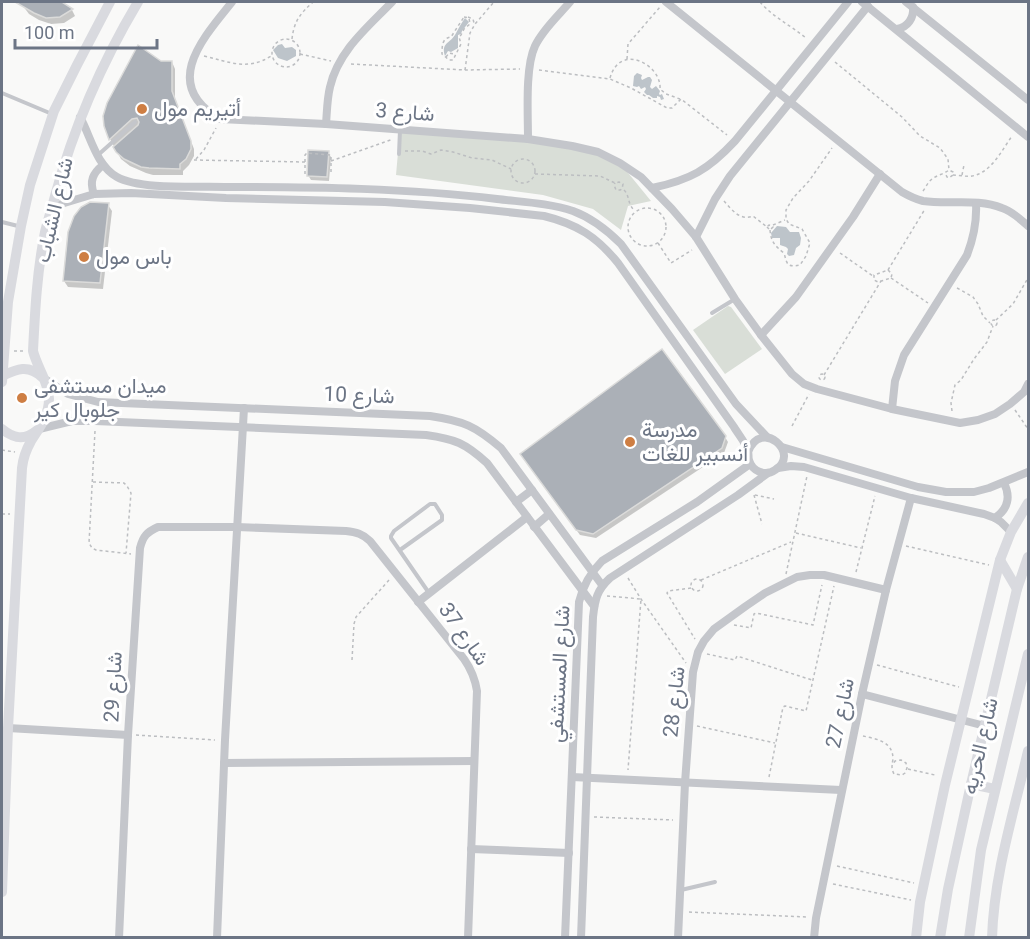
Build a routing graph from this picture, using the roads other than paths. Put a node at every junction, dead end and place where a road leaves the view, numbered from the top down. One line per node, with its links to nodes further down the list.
1 (110, 2): 15 (street, شارع الشباب)
2 (138, 2): 16 (street, شارع الشباب)
3 (232, 2): 18 (street, شارع 3)
4 (392, 2): 18 (street)
5 (570, 2): 21 (street)
6 (665, 2): 11 (street)
7 (848, 2): 11 (street)
8 (865, 4): 10 (street); 14 (street)
9 (909, 4): 10 (street); 13 (street)
10 (897, 29): 20 (street)
11 (776, 90): 14 (street); 27 (street)
12 (2, 93): 15 (lane)
13 (1029, 100)
14 (790, 102): 25 (street); 37 (street)
15 (53, 115): 35 (street, شارع الشباب)
16 (80, 117): 23 (street); 33 (street, شارع الشباب)
17 (135, 122): 23 (lane)
18 (326, 124): 19 (street, شارع 3)
19 (400, 133): 21 (street, شارع 3); 22 (lane)
20 (1029, 137)
21 (528, 139): 27 (street, شارع 3)
22 (399, 152)
23 (98, 156): 24 (street)
24 (104, 165): 26 (street); 29 (street)
25 (880, 174): 32 (street); 40 (street)
26 (160, 185): 28 (street); 30 (street)
27 (652, 188): 37 (street, شارع 3)
28 (386, 190): 31 (street); 50 (street)
29 (94, 194): 30 (street); 33 (street)
30 (160, 195): 31 (street)
31 (385, 202): 52 (street)
32 (976, 203): 36 (street); 46 (street)
33 (51, 211): 42 (street, شارع الشباب)
34 (2, 222): 35 (lane)
35 (21, 226): 41 (street, شارع الشباب)
36 (1029, 226)
37 (698, 241): 38 (street, شارع 3)
38 (735, 298): 39 (lane); 40 (street, شارع 3)
39 (712, 313)
40 (762, 335): 46 (street, شارع 3)
41 (2, 376): 42 (street); 43 (street, شارع الشباب)
42 (42, 377): 45 (street, شارع 10); 49 (street, شارع الشباب)
43 (2, 382)
44 (1029, 384): 46 (street)
45 (244, 408): 47 (street); 58 (street, شارع 10)
46 (892, 409)
47 (243, 427): 49 (street, شارع 10); 60 (street, شارع 10); 66 (street)
48 (2, 429): 49 (street)
49 (39, 429): 84 (street, شارع الشباب)
50 (766, 437): 51 (street); 52 (street)
51 (782, 447): 54 (street); 57 (street)
52 (748, 452): 53 (street)
53 (750, 464): 56 (street); 71 (street, شارع المستشفي)
54 (778, 468): 56 (street); 59 (street)
55 (1029, 472): 57 (street)
56 (768, 473): 72 (street, شارع المستشفي)
57 (1004, 483): 64 (street)
58 (532, 490): 60 (street); 62 (street, شارع 10)
59 (911, 498): 64 (street); 75 (street, شارع 27)
60 (516, 502): 63 (street, شارع 10)
61 (1029, 503): 67 (street)
62 (549, 514): 65 (street); 71 (street, شارع 10)
63 (528, 517): 65 (street, شارع 10); 76 (street)
64 (995, 518): 67 (street)
65 (534, 526): 74 (street, شارع 10)
66 (237, 527): 77 (street, شارع 37); 85 (street, شارع 29); 88 (street)
67 (1011, 532): 70 (street)
68 (400, 550): 68 (lane); 76 (lane)
69 (1029, 557): 73 (street, شارع الحريه)
70 (999, 563): 73 (street); 82 (street)
71 (592, 571): 72 (street, شارع 10); 74 (street, شارع المستشفي)
72 (602, 585): 78 (street, شارع المستشفي)
73 (1017, 589): 83 (street, شارع الحريه)
74 (582, 590): 78 (street, شارع 10); 89 (street, شارع المستشفي)
75 (886, 590): 80 (street, شارع 27); 91 (street, شارع 28)
76 (429, 593): 77 (street)
77 (418, 602): 87 (street, شارع 37)
78 (594, 606): 90 (street, شارع المستشفي)
79 (1029, 654): 81 (street, شارع الحريه)
80 (862, 694): 82 (street); 94 (street, شارع 27)
81 (1023, 701): 93 (street, شارع الحريه)
82 (961, 720): 83 (street); 108 (street)
83 (985, 726): 92 (street, شارع الحريه)
84 (8, 728): 85 (street); 97 (street)
85 (128, 735): 101 (street, شارع 29)
86 (1029, 751): 111 (street)
87 (474, 761): 88 (street); 95 (street, شارع 37)
88 (224, 763): 102 (street)
89 (572, 777): 90 (street); 96 (street, شارع المستشفي)
90 (588, 778): 91 (street); 105 (street, شارع المستشفي)
91 (685, 783): 94 (street); 99 (street, شارع 28)
92 (971, 783): 93 (street); 109 (street, شارع الحريه)
93 (995, 789): 110 (street, شارع الحريه)
94 (841, 790): 107 (street, شارع 27)
95 (471, 849): 96 (street); 103 (street, شارع 37)
96 (569, 853): 104 (street, شارع المستشفي)
97 (2, 878): 100 (street)
98 (715, 882): 99 (lane)
99 (680, 890): 106 (street, شارع 28)
100 (2, 892)
101 (119, 938)
102 (217, 938)
103 (468, 938)
104 (565, 938)
105 (581, 938)
106 (678, 938)
107 (814, 938)
108 (916, 938)
109 (940, 938)
110 (969, 938)
111 (992, 938)

